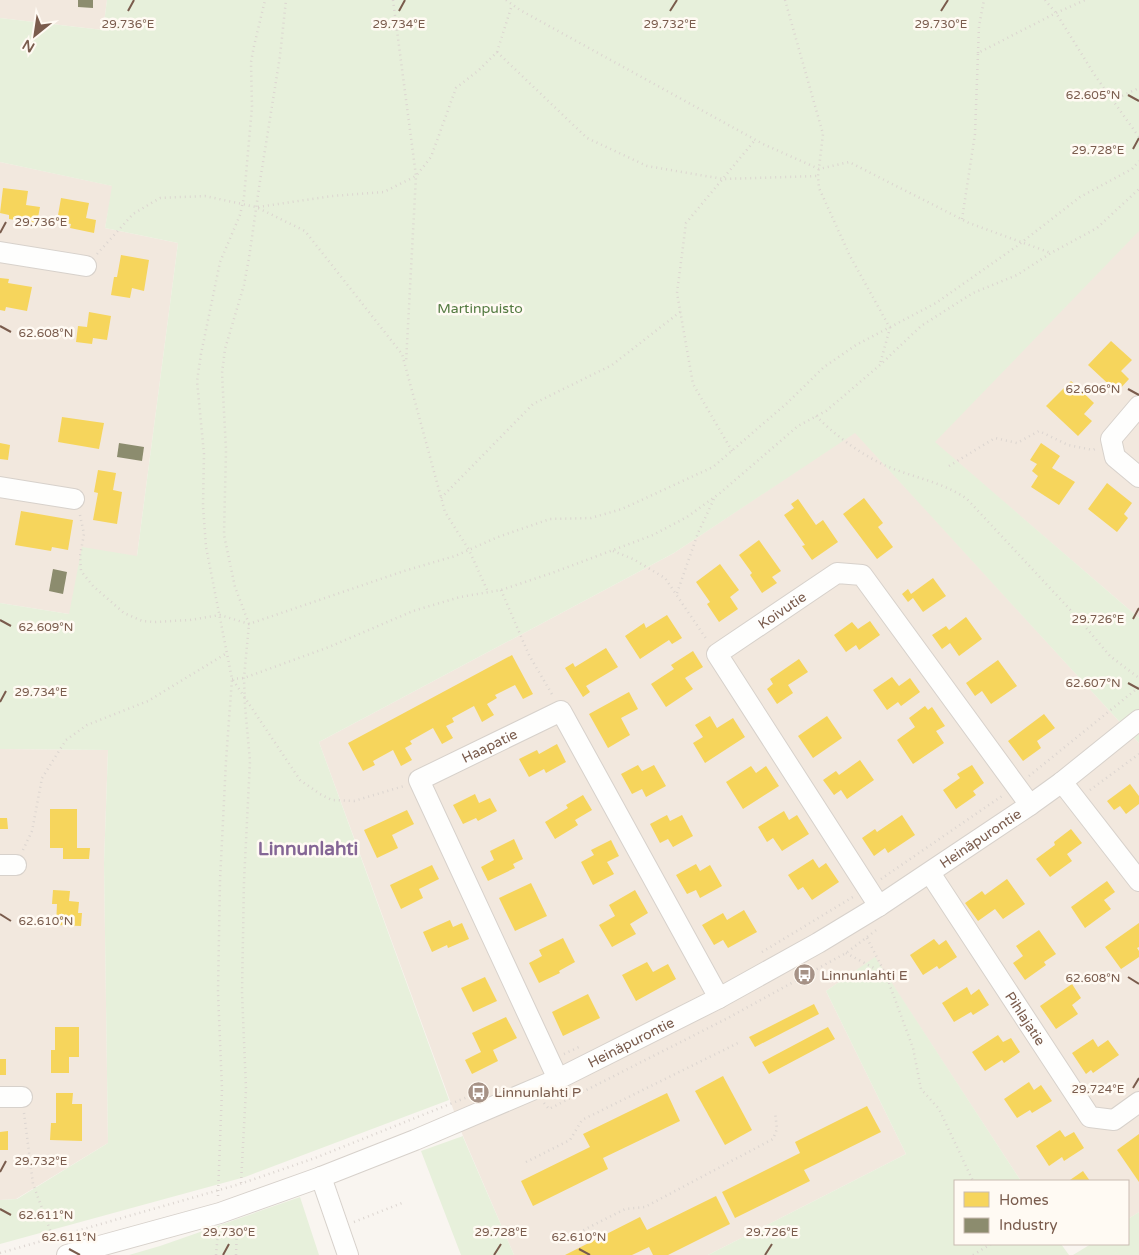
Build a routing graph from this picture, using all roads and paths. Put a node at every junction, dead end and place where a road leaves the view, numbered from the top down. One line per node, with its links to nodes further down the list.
1 (265, 0): 23 (path)
2 (286, 0): 24 (path)
3 (393, 0): 19 (path)
4 (506, 0): 9 (path)
5 (785, 0): 18 (path)
6 (984, 0): 12 (path)
7 (1045, 0): 10 (path)
8 (1085, 0): 10 (path)
9 (512, 4): 11 (path); 16 (path)
10 (1056, 13): 12 (path); 14 (path)
11 (497, 52): 19 (path); 21 (path)
12 (978, 53): 25 (path)
13 (1139, 88): 14 (path)
14 (1113, 101): 15 (path)
15 (1139, 137)
16 (756, 140): 18 (path); 21 (path)
17 (1139, 161): 26 (path)
18 (819, 169): 20 (path); 25 (path)
19 (416, 176): 24 (path); 33 (path)
20 (818, 176): 21 (path); 31 (path)
21 (723, 180): 30 (path)
22 (1139, 189): 28 (path)
23 (242, 204): 24 (path); 29 (path); 49 (path)
24 (256, 207): 33 (path); 50 (path)
25 (962, 219): 26 (path)
26 (1023, 242): 28 (path); 31 (path)
27 (0, 252): 29 (street)
28 (1051, 253): 32 (path)
29 (86, 266)
30 (680, 312): 37 (path); 42 (path)
31 (890, 328): 32 (path); 37 (path)
32 (880, 365): 35 (path)
33 (406, 367): 42 (path)
34 (1139, 406): 36 (street)
35 (816, 416): 41 (path); 54 (path)
36 (1111, 439): 38 (path); 39 (street)
37 (732, 451): 44 (path)
38 (949, 466)
39 (1139, 477)
40 (0, 487): 43 (street)
41 (715, 497): 45 (path); 48 (path)
42 (441, 498): 44 (path)
43 (74, 499): 49 (path)
44 (469, 550): 47 (path); 50 (path)
45 (611, 551): 46 (path); 48 (path)
46 (501, 590): 47 (path); 58 (path)
47 (488, 592): 53 (path)
48 (676, 594): 52 (path)
49 (220, 615): 50 (path); 51 (path)
50 (249, 624): 53 (path)
51 (228, 653): 55 (path); 64 (path)
52 (717, 654): 62 (street, Koivutie); 67 (street)
53 (244, 678): 55 (path); 57 (path)
54 (1139, 678)
55 (232, 679): 57 (path); 86 (path)
56 (1139, 687): 62 (path)
57 (245, 698): 60 (path); 85 (path)
58 (561, 711): 60 (street, Haapatie); 73 (street)
59 (1139, 720): 61 (street, Heinäpurontie)
60 (419, 780): 76 (street)
61 (1062, 782): 63 (street, Heinäpurontie); 66 (street)
62 (1016, 786): 63 (street, Koivutie); 67 (path)
63 (1030, 805): 65 (street, Heinäpurontie)
64 (8, 865)
65 (930, 873): 68 (street, Heinäpurontie); 80 (street, Pihlajatie)
66 (1139, 881)
67 (868, 888): 68 (street); 71 (path)
68 (879, 906): 73 (street, Heinäpurontie)
69 (866, 938): 72 (path)
70 (846, 952): 72 (path)
71 (762, 953)
72 (886, 975): 84 (path)
73 (719, 998): 76 (street, Heinäpurontie)
74 (740, 1042): 82 (path)
75 (583, 1045): 76 (path)
76 (553, 1070): 83 (street, Heinäpurontie)
77 (478, 1092): 85 (path)
78 (0, 1097): 79 (street)
79 (22, 1097): 92 (path)
80 (1139, 1102)
81 (775, 1112): 91 (path)
82 (526, 1162)
83 (321, 1177): 88 (street, Heinäpurontie); 90 (street)
84 (972, 1180)
85 (240, 1184): 86 (path)
86 (217, 1190): 88 (path); 92 (path)
87 (402, 1203): 90 (path)
88 (220, 1213): 95 (street, Heinäpurontie); 96 (path)
89 (238, 1224): 97 (path)
90 (338, 1228): 98 (street)
91 (570, 1237)
92 (53, 1238): 94 (path)
93 (989, 1245): 99 (path)
94 (0, 1253)
95 (67, 1255)
96 (216, 1255)
97 (236, 1255)
98 (348, 1255)
99 (973, 1255)

